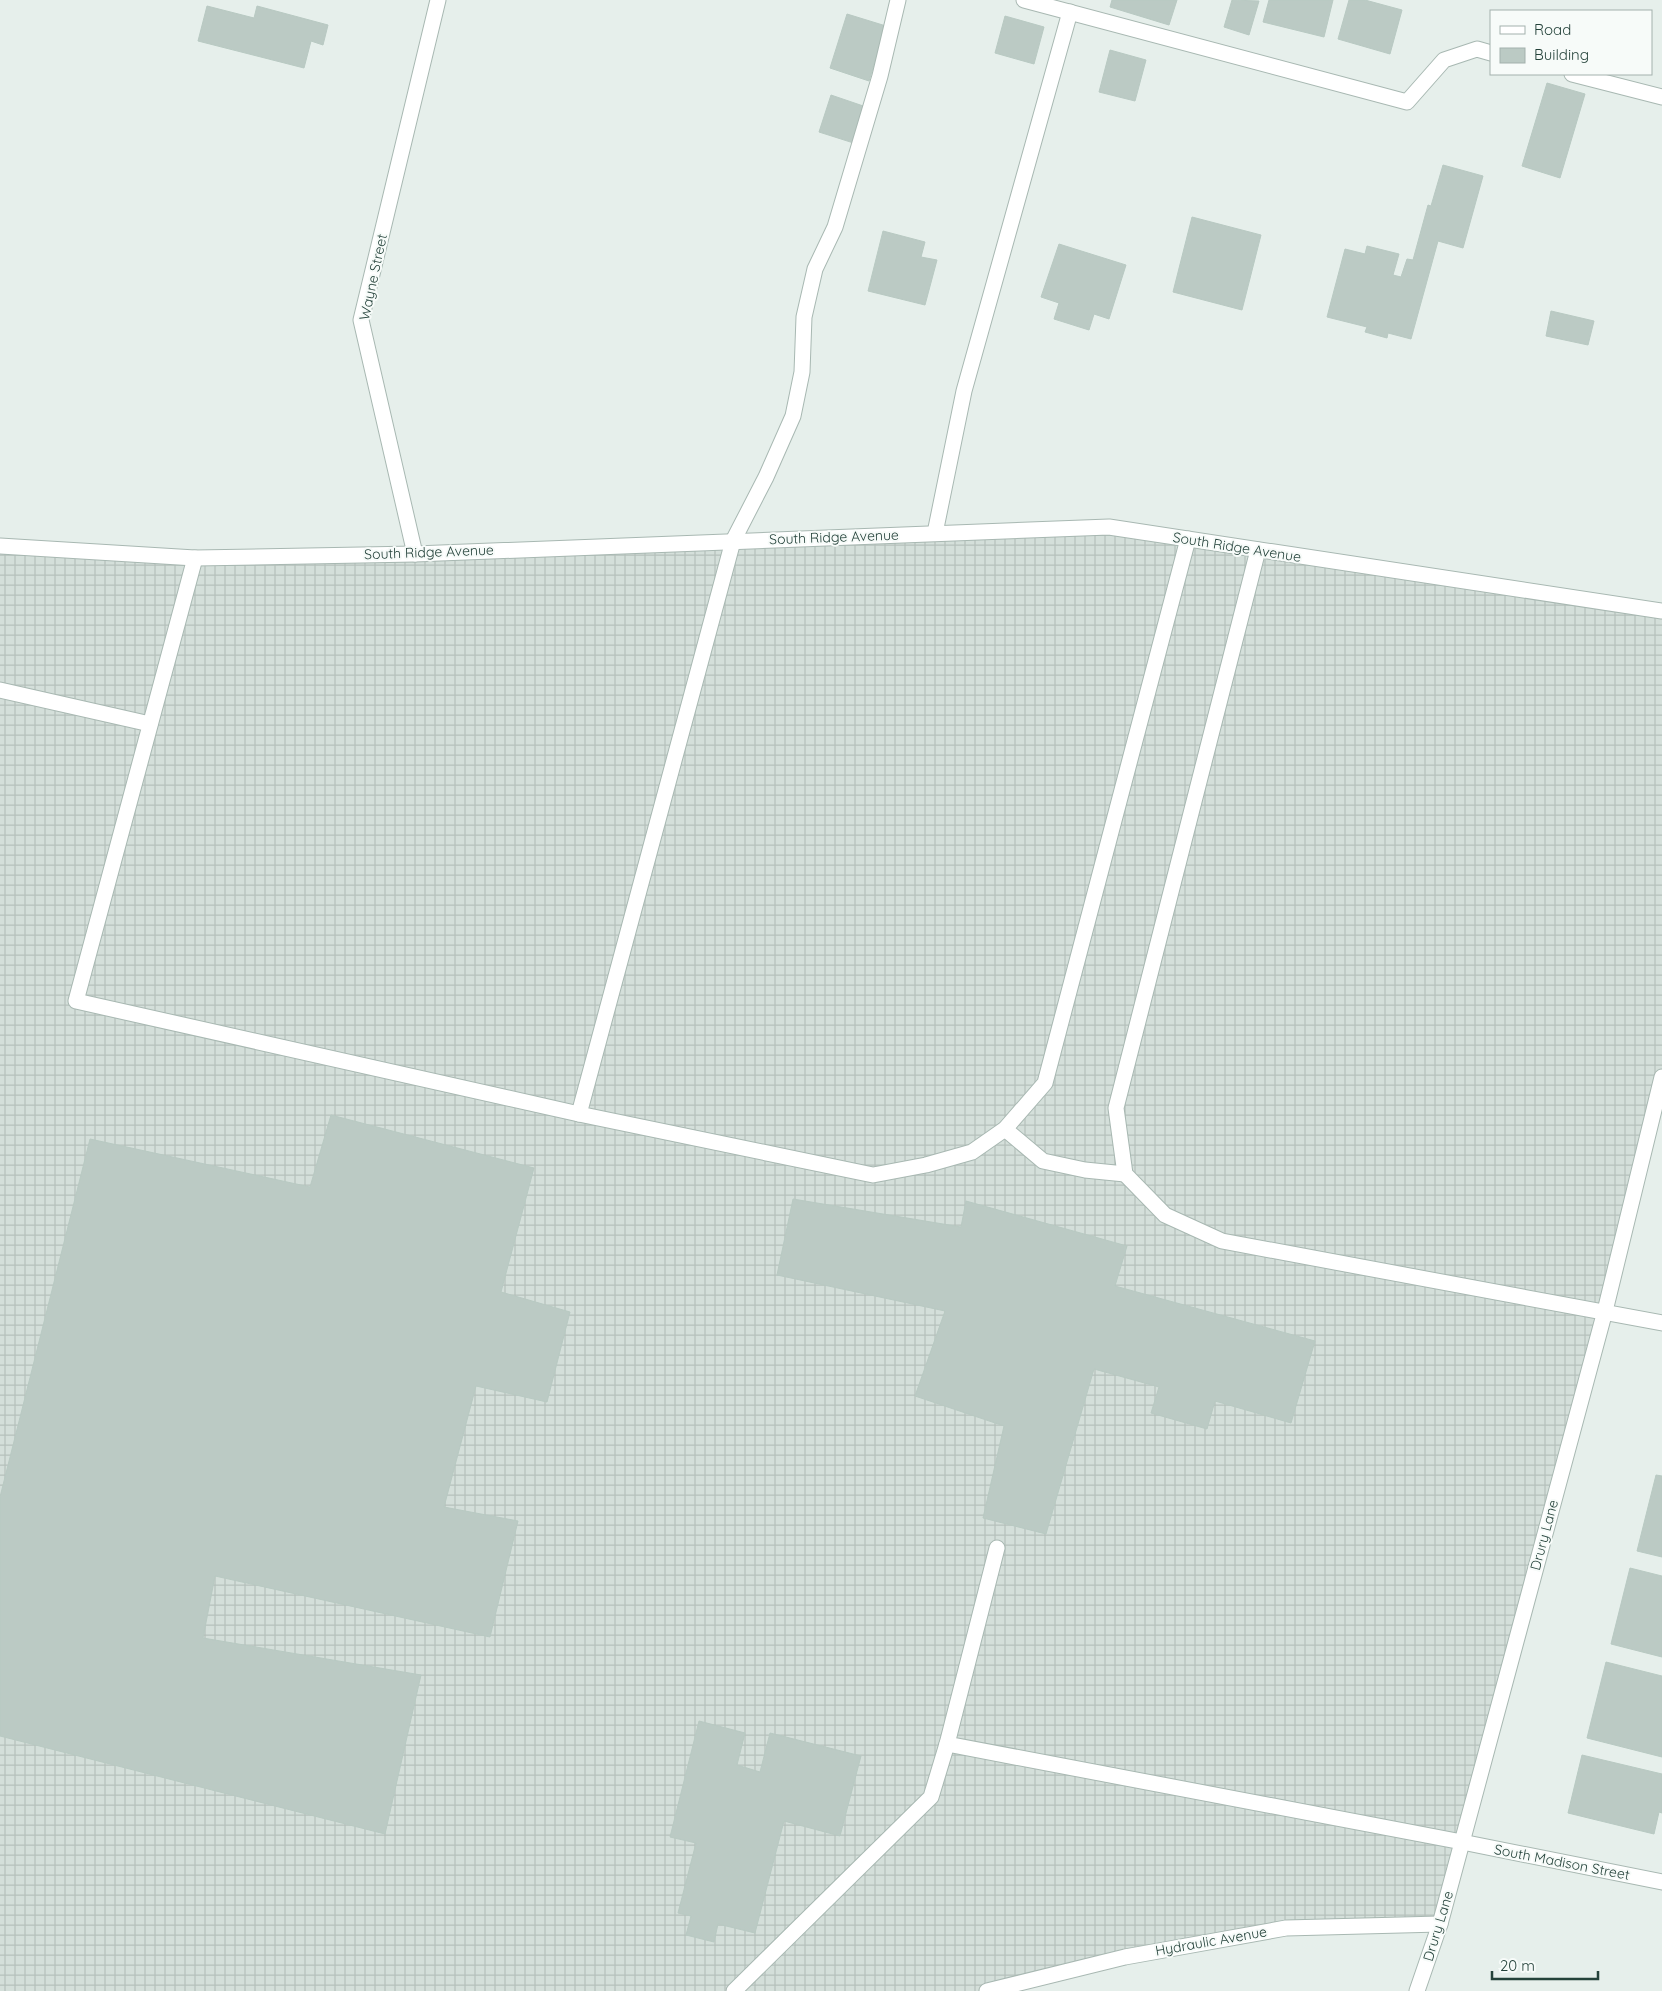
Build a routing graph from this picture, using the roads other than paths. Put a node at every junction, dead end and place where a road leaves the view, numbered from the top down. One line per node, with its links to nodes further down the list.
1 (438, 0): 13 (street, Wayne Street)
2 (898, 0): 10 (street)
3 (1024, 0): 4 (street)
4 (1070, 12): 5 (street); 8 (street)
5 (1490, 52)
6 (1576, 75): 7 (street)
7 (1662, 97)
8 (935, 534): 9 (street, South Ridge Avenue); 10 (street, South Ridge Avenue)
9 (1188, 539): 12 (street, South Ridge Avenue); 20 (street)
10 (732, 541): 13 (street, South Ridge Avenue); 19 (street)
11 (0, 546): 14 (street, South Ridge Avenue)
12 (1258, 550): 15 (street, South Ridge Avenue); 21 (street)
13 (415, 554): 14 (street, South Ridge Avenue)
14 (195, 558): 17 (street)
15 (1662, 611)
16 (0, 690): 17 (street)
17 (150, 724): 19 (street)
18 (1662, 1077): 22 (street, Drury Lane)
19 (579, 1114): 20 (street)
20 (1005, 1129): 21 (street)
21 (1125, 1174): 22 (street)
22 (1605, 1311): 23 (street); 26 (street, Drury Lane)
23 (1662, 1323)
24 (997, 1548): 25 (street)
25 (947, 1744): 26 (street, South Madison Street); 29 (street)
26 (1462, 1842): 27 (street, South Madison Street); 28 (street, Drury Lane)
27 (1662, 1882)
28 (1440, 1924): 30 (street, Hydraulic Avenue); 31 (street, Drury Lane)
29 (734, 1991)
30 (988, 1991)
31 (1417, 1991)

